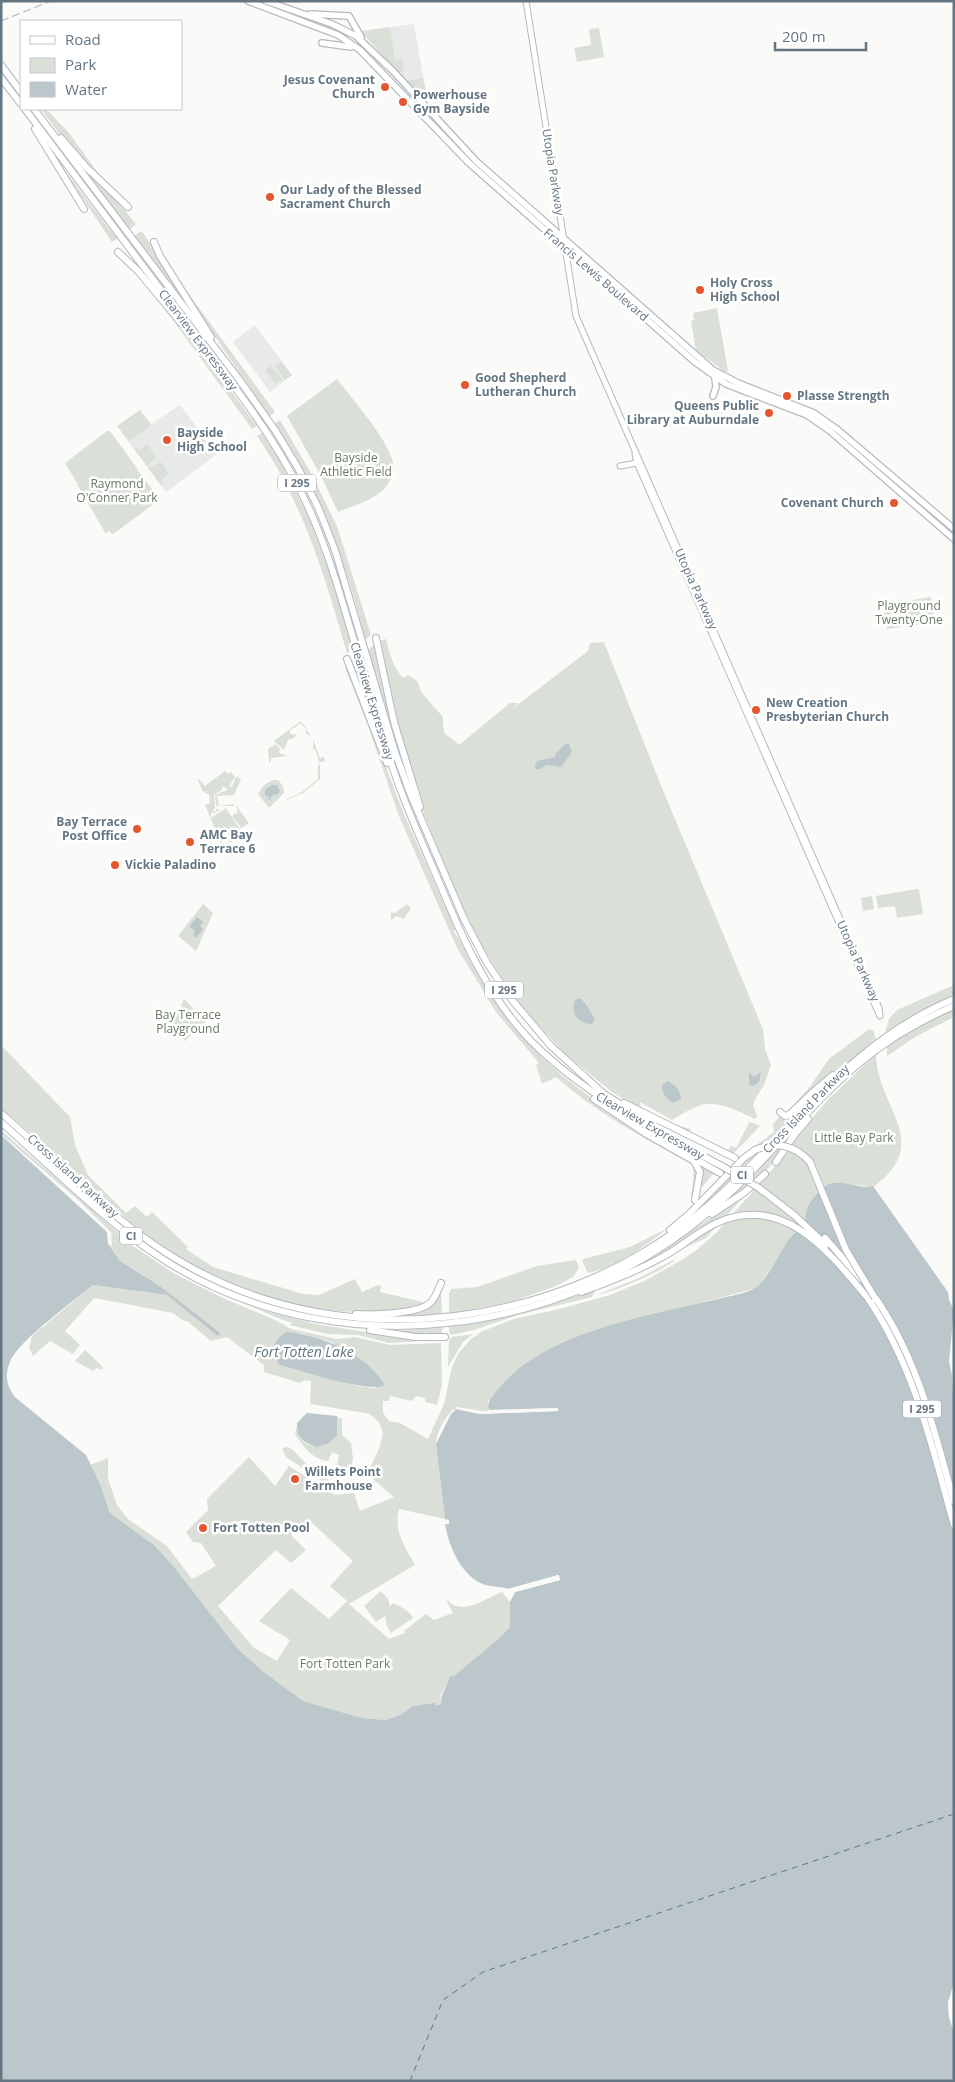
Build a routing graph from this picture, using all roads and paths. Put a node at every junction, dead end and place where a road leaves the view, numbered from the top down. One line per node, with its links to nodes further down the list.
1 (248, 1): 7 (main road, Francis Lewis Boulevard)
2 (266, 1): 4 (main road, Francis Lewis Boulevard)
3 (526, 1): 18 (main road, Utopia Parkway)
4 (300, 14): 6 (main road, Francis Lewis Boulevard); 6 (main road)
5 (322, 43): 7 (main road)
6 (365, 43): 18 (main road, Francis Lewis Boulevard)
7 (360, 50): 20 (main road, Francis Lewis Boulevard)
8 (1, 65): 10 (highway)
9 (3, 80): 11 (highway)
10 (20, 90)
11 (20, 104)
12 (24, 110): 17 (highway)
13 (24, 110): 22 (highway, Clearview Expressway / I 295)
14 (36, 110): 16 (highway)
15 (36, 110): 23 (highway, Clearview Expressway / I 295)
16 (128, 207)
17 (84, 209)
18 (564, 239): 20 (main road, Utopia Parkway); 29 (main road, Francis Lewis Boulevard)
19 (154, 242): 23 (highway)
20 (566, 248): 24 (main road, Francis Lewis Boulevard); 26 (main road, Utopia Parkway)
21 (118, 252): 22 (highway)
22 (214, 359): 34 (highway, Clearview Expressway / I 295)
23 (238, 378): 33 (highway, Clearview Expressway / I 295)
24 (715, 378): 25 (main road); 30 (main road, Francis Lewis Boulevard)
25 (713, 396)
26 (634, 451): 27 (main road, Utopia Parkway); 27 (main road, Utopia Parkway)
27 (637, 463): 28 (main road)
28 (620, 466)
29 (954, 530)
30 (954, 539)
31 (376, 638): 33 (highway)
32 (347, 659): 34 (highway)
33 (443, 872): 40 (highway, Clearview Expressway / I 295)
34 (454, 918): 37 (highway, Clearview Expressway / I 295)
35 (954, 999): 38 (highway, Cross Island Parkway / CI)
36 (954, 1006): 39 (highway, Cross Island Parkway / CI)
37 (534, 1044): 44 (highway); 47 (highway, Clearview Expressway / I 295)
38 (874, 1044): 42 (highway); 52 (highway, Cross Island Parkway / CI)
39 (857, 1065): 46 (highway); 51 (highway, Cross Island Parkway / CI)
40 (596, 1086): 45 (highway); 47 (highway, Clearview Expressway / I 295)
41 (1, 1112): 56 (highway, Cross Island Parkway / CI)
42 (780, 1112)
43 (1, 1122): 59 (highway, Cross Island Parkway / CI)
44 (685, 1155): 48 (highway); 50 (highway)
45 (734, 1158)
46 (776, 1162)
47 (723, 1164): 54 (highway, Clearview Expressway / I 295, bridge)
48 (720, 1174)
49 (765, 1174): 51 (highway)
50 (695, 1200)
51 (681, 1234): 55 (highway, Cross Island Parkway / CI)
52 (588, 1279): 54 (highway, bridge); 57 (highway, Cross Island Parkway / CI)
53 (441, 1283): 56 (highway)
54 (873, 1300): 55 (highway); 61 (highway, I 295); 62 (highway, I 295)
55 (522, 1308): 57 (highway, Cross Island Parkway / CI)
56 (304, 1310): 58 (highway, Cross Island Parkway / CI)
57 (450, 1320): 58 (highway, Cross Island Parkway / CI)
58 (442, 1321): 59 (highway, Cross Island Parkway / CI)
59 (340, 1324): 60 (highway)
60 (446, 1337)
61 (954, 1502)
62 (954, 1525)

